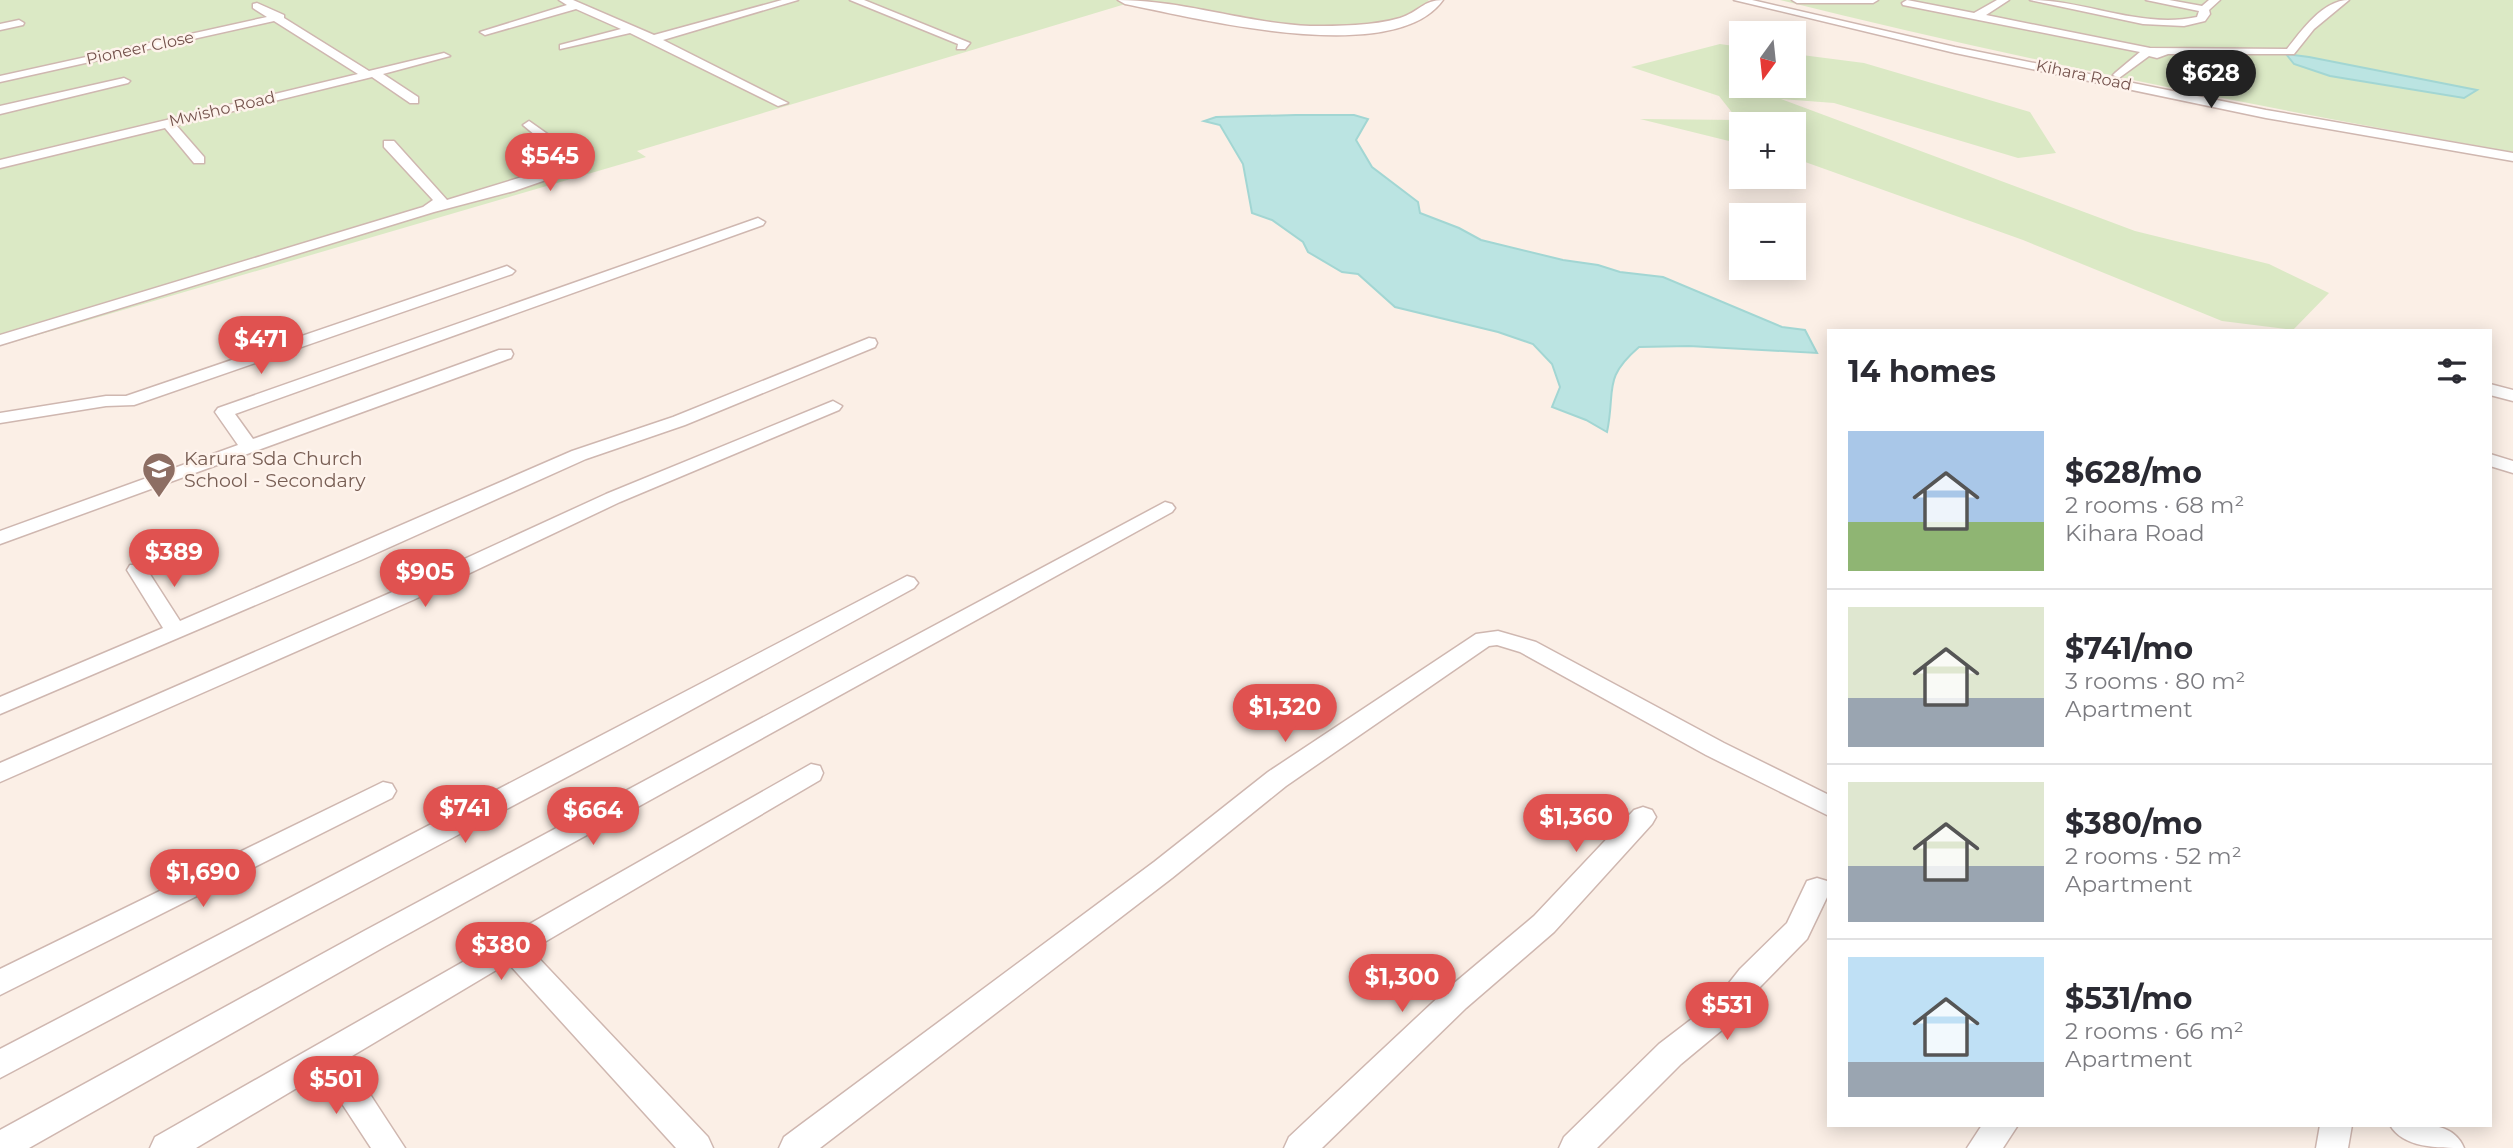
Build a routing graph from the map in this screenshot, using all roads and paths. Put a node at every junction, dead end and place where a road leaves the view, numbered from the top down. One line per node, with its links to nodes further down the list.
1 (564, 0): 17 (street)
2 (793, 0): 24 (street)
3 (855, 0): 26 (street)
4 (1125, 0): 5 (street)
5 (1436, 0)
6 (1739, 0): 42 (street, Kihara Road)
7 (1797, 0): 8 (street)
8 (1873, 0)
9 (2004, 0): 18 (street)
10 (2035, 0): 15 (street)
11 (2151, 0): 15 (street)
12 (2172, 0): 15 (street)
13 (2344, 0): 28 (street)
14 (1907, 3): 18 (street)
15 (2209, 5)
16 (257, 6): 19 (street)
17 (576, 6): 22 (street); 23 (street)
18 (1977, 16): 28 (street)
19 (280, 18): 30 (street); 32 (street, Pioneer Close)
20 (19, 23): 21 (street)
21 (0, 27)
22 (628, 30): 24 (street); 25 (street)
23 (485, 32)
24 (653, 39): 35 (street)
25 (564, 47)
26 (961, 47)
27 (1984, 48): 31 (street)
28 (2154, 54): 31 (street)
29 (444, 56): 30 (street, Mwisho Road)
30 (371, 75): 34 (street); 37 (street, Mwisho Road)
31 (2119, 75): 39 (street)
32 (0, 79)
33 (124, 81): 36 (street)
34 (414, 100)
35 (782, 103)
36 (0, 110)
37 (167, 122): 43 (street, Mwisho Road); 44 (street)
38 (529, 125): 46 (street)
39 (2445, 141)
40 (389, 144): 46 (street)
41 (0, 145): 43 (street)
42 (2513, 157)
43 (14, 160): 45 (street, Mwisho Road)
44 (199, 160)
45 (0, 164)
46 (428, 210): 49 (street)
47 (758, 222): 56 (street)
48 (507, 271): 55 (street)
49 (0, 340)
50 (869, 343): 63 (street)
51 (505, 354): 56 (street)
52 (2492, 390): 53 (street)
53 (2513, 396)
54 (833, 406): 65 (street)
55 (0, 418)
56 (250, 448): 60 (street)
57 (2492, 461): 58 (street)
58 (2513, 467)
59 (1164, 508): 78 (street)
60 (0, 538)
61 (137, 570): 63 (street)
62 (907, 583): 74 (street)
63 (176, 631): 64 (street)
64 (0, 706)
65 (0, 773)
66 (811, 773): 71 (street)
67 (383, 791): 72 (street)
68 (1827, 805): 82 (street)
69 (1643, 817): 83 (street)
70 (1817, 889): 84 (street)
71 (512, 948): 73 (street); 81 (street)
72 (0, 982)
73 (327, 1055): 79 (street); 80 (street)
74 (0, 1064)
75 (2000, 1127): 85 (street)
76 (2336, 1127): 86 (street)
77 (2410, 1127): 87 (street)
78 (0, 1147)
79 (166, 1148)
80 (389, 1148)
81 (697, 1148)
82 (795, 1148)
83 (1300, 1148)
84 (1575, 1148)
85 (1983, 1148)
86 (2332, 1148)
87 (2448, 1148)

